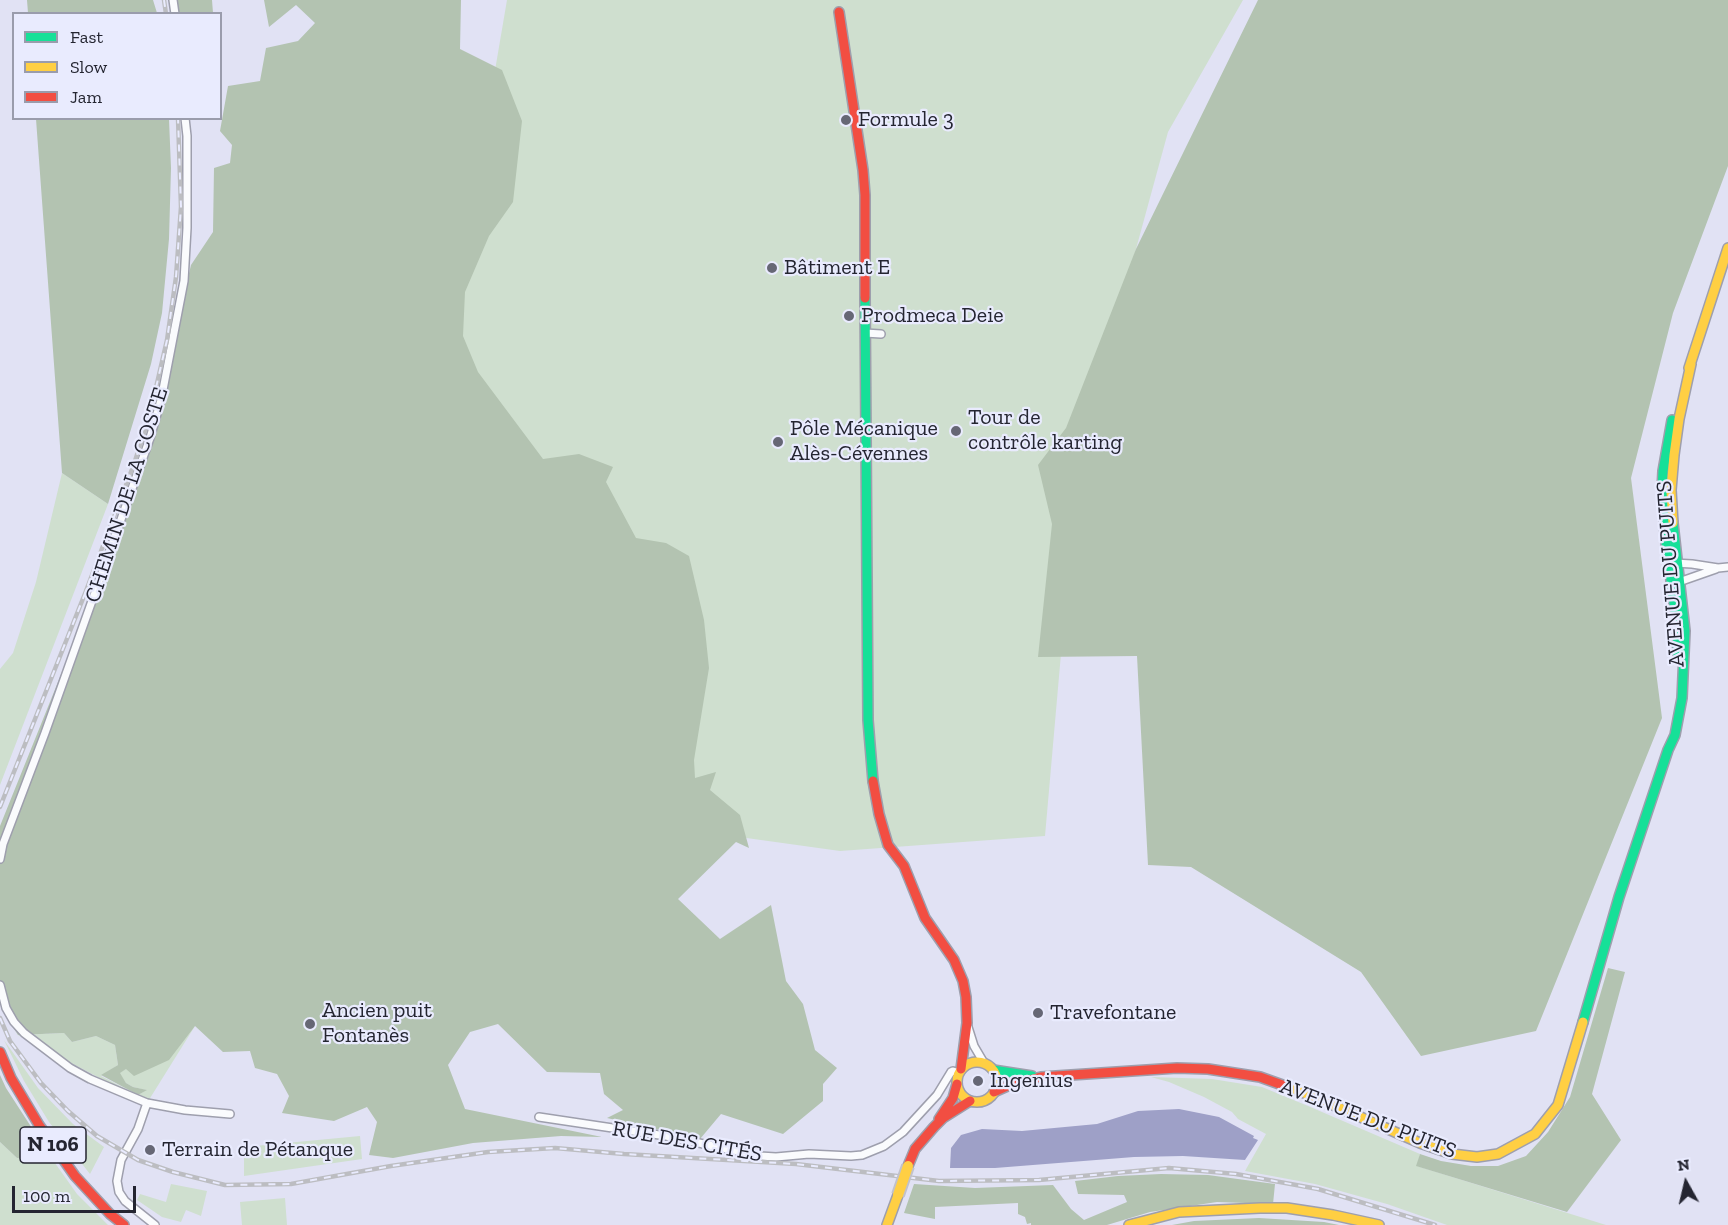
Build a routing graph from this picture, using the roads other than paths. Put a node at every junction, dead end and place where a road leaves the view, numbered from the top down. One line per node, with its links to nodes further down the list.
1 (838, 12): 4 (main road)
2 (185, 120): 10 (street, CHEMIN DE LA COSTE)
3 (1728, 248): 6 (main road, AVENUE DU PUITS)
4 (865, 333): 5 (street); 12 (main road)
5 (881, 334)
6 (1673, 563): 8 (street); 9 (main road, AVENUE DU PUITS)
7 (1728, 567): 8 (street)
8 (1718, 568): 9 (street)
9 (1675, 583): 17 (main road, AVENUE DU PUITS)
10 (0, 859)
11 (0, 985): 20 (street)
12 (967, 1023): 14 (street); 16 (main road)
13 (0, 1052): 24 (main road, N 106)
14 (984, 1063): 15 (main road); 16 (main road)
15 (993, 1070): 17 (main road, AVENUE DU PUITS); 18 (main road)
16 (959, 1075): 19 (main road); 22 (street, RUE DES CITÉS); 23 (main road)
17 (1041, 1077): 18 (main road, AVENUE DU PUITS)
18 (994, 1092): 19 (main road)
19 (970, 1101): 23 (main road)
20 (147, 1103): 21 (street); 25 (street)
21 (230, 1114)
22 (538, 1117)
23 (934, 1127): 26 (main road, bridge)
24 (124, 1225)
25 (155, 1225)
26 (887, 1225)
27 (1129, 1225): 28 (main road)
28 (1379, 1225)

